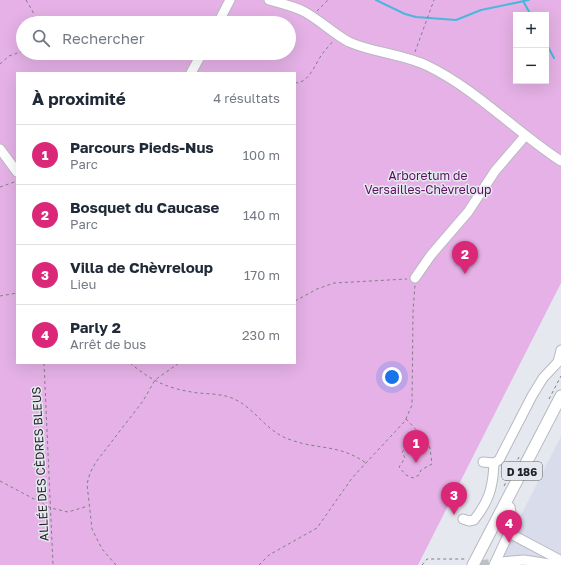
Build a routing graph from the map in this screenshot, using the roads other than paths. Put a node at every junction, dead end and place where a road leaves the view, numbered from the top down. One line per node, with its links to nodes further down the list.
1 (230, 0): 5 (street)
2 (269, 0): 4 (street)
3 (294, 0): 4 (street)
4 (302, 10): 8 (street)
5 (222, 16)
6 (198, 60): 7 (street)
7 (192, 72)
8 (525, 136): 10 (street); 12 (street)
9 (0, 149): 11 (street)
10 (561, 161)
11 (16, 171)
12 (416, 278)
13 (561, 350): 17 (street)
14 (561, 396): 21 (main road, D 186)
15 (561, 409): 18 (main road, D 186)
16 (483, 462): 17 (street)
17 (494, 463): 19 (street)
18 (510, 507): 20 (street); 23 (main road, D 186)
19 (462, 519)
20 (510, 534): 22 (street); 25 (street)
21 (469, 563)
22 (497, 563): 24 (street)
23 (480, 565)
24 (556, 565)
25 (561, 565)

